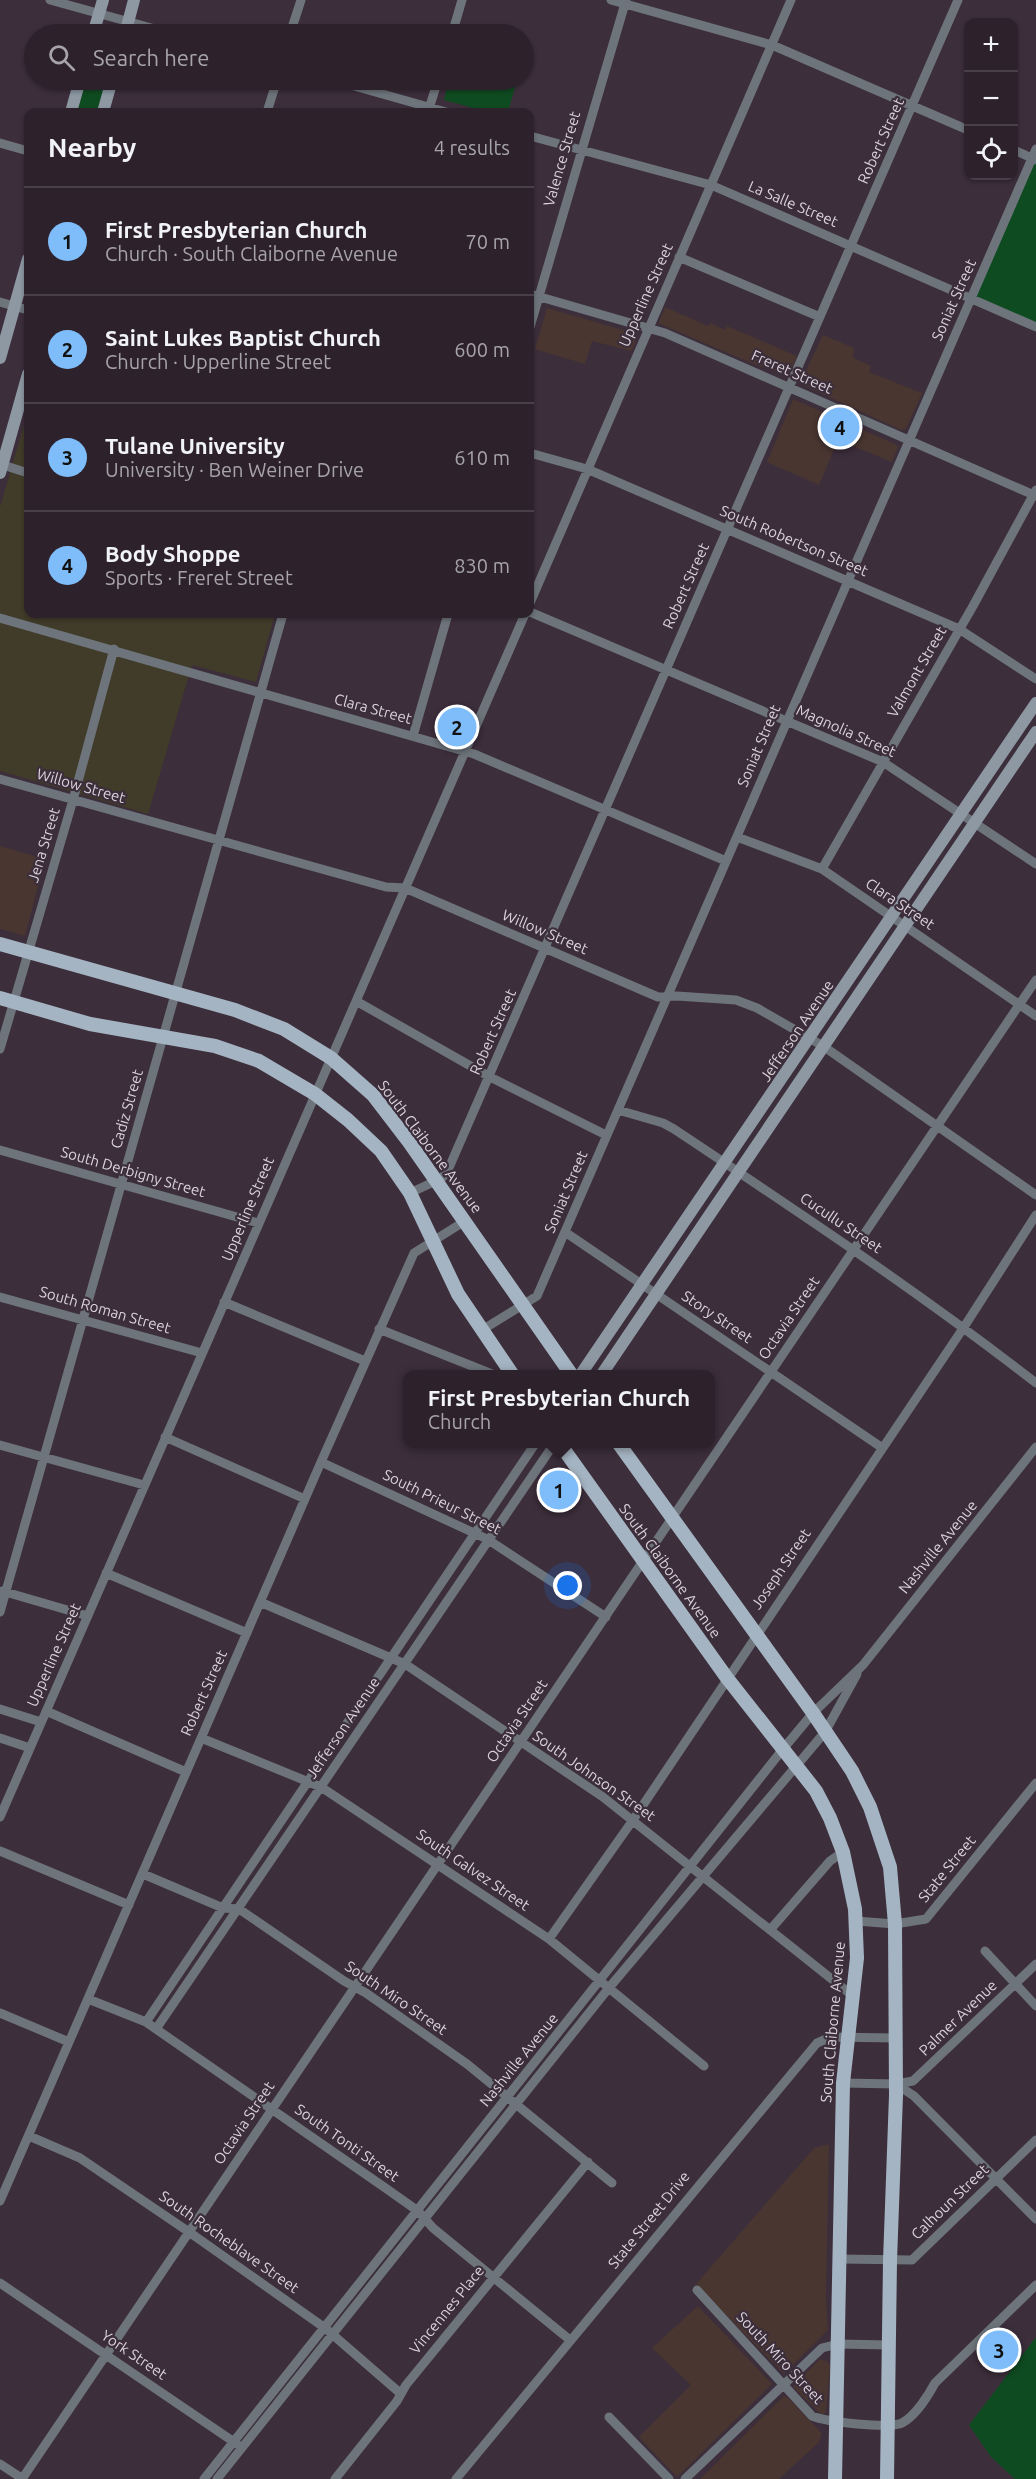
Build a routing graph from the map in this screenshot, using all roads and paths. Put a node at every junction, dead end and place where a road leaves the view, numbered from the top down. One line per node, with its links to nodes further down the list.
1 (50, 0): 10 (street)
2 (103, 0): 10 (street)
3 (134, 0): 13 (street)
4 (301, 0): 14 (street)
5 (462, 0): 15 (street)
6 (611, 0): 9 (street)
7 (791, 0): 16 (street, Upperline Street)
8 (958, 0): 22 (street, Robert Street)
9 (625, 2): 16 (street); 31 (street, Valence Street)
10 (99, 14): 11 (street); 12 (street)
11 (96, 24)
12 (118, 24)
13 (127, 24)
14 (293, 24)
15 (455, 24)
16 (772, 45): 22 (street); 35 (street, Upperline Street)
17 (77, 90): 23 (street)
18 (109, 90): 24 (street)
19 (274, 90): 25 (street)
20 (365, 90): 26 (street)
21 (435, 90): 27 (street)
22 (914, 105): 28 (street); 36 (street, Robert Street)
23 (72, 108)
24 (104, 108)
25 (268, 108)
26 (423, 108)
27 (430, 108)
28 (964, 128)
29 (534, 137): 31 (street, La Salle Street)
30 (0, 143): 32 (street)
31 (580, 150): 35 (street, La Salle Street); 39 (street, Valence Street)
32 (24, 151)
33 (1018, 151): 34 (street)
34 (1035, 155): 40 (street, Soniat Street)
35 (711, 185): 36 (street, La Salle Street); 37 (street, Upperline Street)
36 (852, 246): 40 (street, La Salle Street); 44 (street, Robert Street)
37 (679, 257): 44 (street); 46 (street, Upperline Street)
38 (24, 273): 42 (street)
39 (534, 296): 46 (street, Freret Street)
40 (971, 298): 45 (street, La Salle Street); 50 (street, Soniat Street)
41 (0, 302): 42 (street)
42 (15, 306): 43 (street); 47 (street)
43 (24, 309)
44 (820, 317): 49 (street, Robert Street)
45 (1036, 327)
46 (648, 328): 49 (street, Freret Street); 53 (street, Upperline Street)
47 (0, 358)
48 (24, 388): 52 (street)
49 (790, 388): 50 (street, Freret Street); 56 (street, Robert Street)
50 (909, 439): 55 (street, Freret Street); 57 (street, Soniat Street)
51 (534, 454): 53 (street, South Robertson Street)
52 (1, 468): 54 (street)
53 (587, 469): 56 (street, South Robertson Street); 58 (street, Upperline Street)
54 (24, 471)
55 (1035, 491): 64 (street, Valmont Street)
56 (727, 529): 57 (street, South Robertson Street); 66 (street, Robert Street)
57 (848, 580): 64 (street, South Robertson Street); 70 (street, Soniat Street)
58 (534, 594)
59 (534, 614): 66 (street, Magnolia Street)
60 (0, 618): 65 (street, Clara Street)
61 (282, 618): 68 (street, Cadiz Street)
62 (447, 618): 72 (street)
63 (523, 618): 73 (street, Upperline Street)
64 (959, 629): 67 (street, South Robertson Street); 74 (street, Valmont Street)
65 (114, 649): 68 (street, Clara Street); 76 (street, Jena Street)
66 (665, 669): 70 (street, Magnolia Street); 77 (street, Robert Street)
67 (1036, 679)
68 (261, 693): 72 (street, Clara Street); 81 (street, Cadiz Street)
69 (1036, 703): 78 (street, Jefferson Avenue)
70 (786, 721): 74 (street, Magnolia Street); 80 (street, Soniat Street)
71 (1036, 732): 79 (street, Jefferson Avenue)
72 (413, 736): 73 (street, Clara Street)
73 (465, 751): 77 (street, Clara Street); 85 (street, Upperline Street)
74 (883, 762): 78 (street, Magnolia Street); 84 (street, Valmont Street)
75 (0, 779): 76 (street, Willow Street)
76 (73, 800): 81 (street, Willow Street); 90 (street, Jena Street)
77 (606, 808): 82 (street, Clara Street); 89 (street, Robert Street)
78 (961, 814): 79 (street, Magnolia Street); 86 (street, Jefferson Avenue)
79 (974, 822): 83 (street, Magnolia Street); 87 (street, Jefferson Avenue)
80 (737, 837): 82 (street, Soniat Street); 84 (street, Clara Street)
81 (219, 840): 85 (street, Willow Street); 92 (street, Cadiz Street)
82 (726, 861): 93 (street, Soniat Street)
83 (1036, 864)
84 (822, 869): 86 (street, Clara Street)
85 (405, 888): 89 (street, Willow Street); 95 (street, Upperline Street)
86 (893, 918): 87 (street, Clara Street); 99 (street, Jefferson Avenue)
87 (904, 925): 96 (street, Clara Street); 100 (street, Jefferson Avenue)
88 (0, 944): 90 (main road, South Claiborne Avenue)
89 (546, 949): 93 (street, Willow Street); 103 (street, Robert Street)
90 (28, 952): 92 (main road, South Claiborne Avenue); 94 (street, Jena Street)
91 (1036, 980): 96 (street, Octavia Street)
92 (176, 992): 98 (street, Cadiz Street); 102 (main road, South Claiborne Avenue)
93 (668, 997): 99 (street, Willow Street); 105 (street, Soniat Street)
94 (7, 1000): 98 (main road); 101 (street, Jena Street)
95 (356, 1001): 102 (street, Upperline Street); 103 (street)
96 (1019, 1004): 97 (street, Clara Street); 106 (street, Octavia Street)
97 (1036, 1016)
98 (163, 1037): 104 (main road); 112 (street, Cadiz Street)
99 (810, 1039): 100 (street, Willow Street); 109 (street, Jefferson Avenue)
100 (823, 1047): 106 (street, Willow Street); 110 (street, Jefferson Avenue)
101 (0, 1049)
102 (331, 1058): 104 (street, Upperline Street); 111 (main road, South Claiborne Avenue)
103 (490, 1077): 107 (street); 111 (street, Robert Street)
104 (315, 1094): 113 (main road); 117 (street, Upperline Street)
105 (618, 1110): 107 (street, Soniat Street); 109 (street, Cucullu Street)
106 (938, 1126): 114 (street, Willow Street); 120 (street, Octavia Street)
107 (606, 1135): 118 (street, Soniat Street)
108 (0, 1150): 112 (street, South Derbigny Street)
109 (725, 1163): 110 (street, Cucullu Street); 121 (street, Jefferson Avenue)
110 (738, 1172): 120 (street, Cucullu Street); 122 (street, Jefferson Avenue)
111 (436, 1181): 113 (street); 116 (main road, South Claiborne Avenue)
112 (121, 1184): 117 (street, South Derbigny Street); 126 (street, Cadiz Street)
113 (410, 1193): 119 (main road)
114 (1036, 1195)
115 (1036, 1215): 127 (street, Joseph Street)
116 (465, 1221): 119 (street, Robert Street); 125 (main road, South Claiborne Avenue)
117 (258, 1223): 124 (street, Upperline Street)
118 (565, 1232): 121 (street, Story Street); 125 (street, Soniat Street)
119 (433, 1242): 128 (street, Robert Street); 129 (main road)
120 (854, 1249): 127 (street, Cucullu Street); 137 (street, Octavia Street)
121 (642, 1285): 122 (street, Story Street); 135 (street, Jefferson Avenue)
122 (656, 1294): 136 (street, Jefferson Avenue); 137 (street, Story Street)
123 (0, 1297): 126 (street, South Roman Street)
124 (224, 1302): 130 (street, Upperline Street); 131 (street)
125 (523, 1304): 129 (street, Soniat Street); 134 (main road, South Claiborne Avenue)
126 (83, 1320): 130 (street, South Roman Street); 147 (street, Cadiz Street)
127 (964, 1327): 138 (street, Cucullu Street); 141 (street, Joseph Street)
128 (379, 1329): 131 (street, Robert Street); 132 (street)
129 (482, 1330): 133 (main road)
130 (202, 1353): 139 (street, Upperline Street)
131 (365, 1361): 148 (street, Robert Street)
132 (482, 1370)
133 (509, 1370)
134 (568, 1370)
135 (584, 1370)
136 (605, 1370)
137 (771, 1372): 141 (street, Story Street); 151 (street, Octavia Street)
138 (1036, 1383)
139 (165, 1437): 149 (street, Upperline Street); 150 (street)
140 (0, 1445): 147 (street)
141 (881, 1447): 162 (street, Joseph Street)
142 (1036, 1447): 165 (street, Nashville Avenue)
143 (532, 1448): 152 (street, Jefferson Avenue)
144 (551, 1448): 153 (street, Jefferson Avenue)
145 (563, 1448): 154 (main road, South Claiborne Avenue)
146 (622, 1448): 151 (main road)
147 (45, 1458): 149 (street); 156 (street, Cadiz Street)
148 (321, 1462): 150 (street, Robert Street); 152 (street, South Prieur Street)
149 (144, 1485): 155 (street, Upperline Street)
150 (305, 1499): 157 (street, Robert Street)
151 (671, 1518): 154 (street, Octavia Street); 162 (main road)
152 (476, 1533): 153 (street, South Prieur Street); 163 (street, Jefferson Avenue)
153 (487, 1539): 160 (street, South Prieur Street); 164 (street, Jefferson Avenue)
154 (643, 1562): 160 (street, Octavia Street); 166 (main road, South Claiborne Avenue)
155 (106, 1573): 159 (street, Upperline Street); 161 (street)
156 (3, 1591): 158 (street, Cadiz Street); 159 (street)
157 (260, 1602): 161 (street, Robert Street); 163 (street, South Johnson Street)
158 (0, 1612)
159 (88, 1616): 168 (street, Upperline Street)
160 (606, 1617): 174 (street, Octavia Street)
161 (247, 1633): 173 (street, Robert Street)
162 (756, 1634): 166 (street, Joseph Street); 169 (main road)
163 (390, 1659): 164 (street, South Johnson Street); 179 (street, Jefferson Avenue)
164 (405, 1664): 174 (street, South Johnson Street); 181 (street, Jefferson Avenue)
165 (862, 1665): 169 (street, Nashville Avenue); 171 (street, Nashville Avenue)
166 (727, 1678): 176 (main road, South Claiborne Avenue); 183 (street, Joseph Street)
167 (0, 1709): 170 (street)
168 (46, 1711): 170 (street, Upperline Street); 178 (street)
169 (813, 1713): 171 (main road); 176 (street, Nashville Avenue)
170 (41, 1722): 175 (street, Upperline Street)
171 (825, 1732): 177 (street, Nashville Avenue); 194 (main road)
172 (0, 1738): 175 (street)
173 (201, 1738): 178 (street, Robert Street); 179 (street, South Galvez Street)
174 (521, 1742): 183 (street, South Johnson Street); 186 (street, Octavia Street)
175 (30, 1748): 182 (street, Upperline Street)
176 (783, 1749): 177 (main road, South Claiborne Avenue); 187 (street, Nashville Avenue)
177 (796, 1766): 185 (main road, South Claiborne Avenue); 189 (street, Nashville Avenue)
178 (186, 1772): 188 (street, Robert Street)
179 (307, 1782): 181 (street, South Galvez Street); 191 (street, Jefferson Avenue)
180 (1036, 1783): 194 (street, State Street)
181 (321, 1787): 186 (street, South Galvez Street); 192 (street, Jefferson Avenue)
182 (0, 1817)
183 (633, 1820): 187 (street, South Johnson Street); 196 (street, Joseph Street)
184 (0, 1851): 190 (street)
185 (843, 1852): 193 (main road, South Claiborne Avenue); 195 (street)
186 (437, 1864): 196 (street, South Galvez Street); 201 (street, Octavia Street)
187 (691, 1867): 189 (street, South Johnson Street); 200 (street, Nashville Avenue)
188 (142, 1874): 190 (street, Robert Street); 191 (street, South Miro Street)
189 (701, 1876): 195 (street, South Johnson Street); 200 (street, Nashville Avenue)
190 (129, 1905): 203 (street, Robert Street)
191 (223, 1908): 192 (street, South Miro Street); 206 (street, Jefferson Avenue)
192 (239, 1910): 201 (street, South Miro Street); 207 (street, Jefferson Avenue)
193 (856, 1921): 194 (street, State Street); 202 (main road, South Claiborne Avenue)
194 (895, 1924): 209 (main road)
195 (770, 1930): 202 (street, South Johnson Street)
196 (549, 1940): 200 (street, South Galvez Street)
197 (985, 1951): 199 (street)
198 (1036, 1964): 199 (street, Palmer Avenue)
199 (1015, 1984): 204 (street); 213 (street, Palmer Avenue)
200 (604, 1986): 211 (street, South Galvez Street); 214 (street, Nashville Avenue)
201 (356, 1987): 214 (street, South Miro Street); 215 (street, Octavia Street)
202 (854, 1996): 208 (main road, South Claiborne Avenue)
203 (88, 1999): 206 (street, South Tonti Street); 210 (street, Robert Street)
204 (1036, 2006)
205 (0, 2013): 210 (street)
206 (146, 2022): 207 (street, South Tonti Street)
207 (156, 2029): 215 (street, South Tonti Street)
208 (847, 2037): 209 (street, State Street Drive); 212 (main road, South Claiborne Avenue); 234 (street, State Street Drive)
209 (895, 2038): 213 (main road)
210 (69, 2043): 216 (street, Robert Street)
211 (704, 2066)
212 (843, 2083): 213 (street); 227 (main road, South Claiborne Avenue)
213 (896, 2084): 220 (street); 228 (main road)
214 (511, 2101): 218 (street, South Miro Street); 224 (street, Nashville Avenue)
215 (272, 2109): 224 (street, South Tonti Street); 226 (street, Octavia Street)
216 (29, 2136): 221 (street, Robert Street); 226 (street, South Rocheblave Street)
217 (1036, 2140): 220 (street, Calhoun Street)
218 (588, 2162): 222 (street, South Miro Street); 229 (street, Vincennes Place)
219 (0, 2175): 221 (street)
220 (996, 2178): 225 (street); 228 (street, Calhoun Street)
221 (10, 2179): 223 (street, Robert Street)
222 (612, 2183)
223 (0, 2201)
224 (422, 2215): 229 (street, South Tonti Street); 233 (street, Nashville Avenue)
225 (1036, 2219)
226 (189, 2232): 233 (street, South Rocheblave Street); 237 (street, Octavia Street)
227 (839, 2259): 228 (street, Calhoun Street); 235 (main road, South Claiborne Avenue)
228 (890, 2261): 236 (main road)
229 (492, 2277): 234 (street, South Tonti Street); 239 (street, Vincennes Place)
230 (1036, 2285): 242 (street)
231 (4, 2286): 237 (street, York Street)
232 (697, 2290): 238 (street, South Miro Street)
233 (329, 2332): 239 (street, South Rocheblave Street); 243 (street, Nashville Avenue)
234 (570, 2340): 249 (street, State Street Drive)
235 (838, 2344): 236 (street); 238 (street); 241 (main road, South Claiborne Avenue)
236 (889, 2345): 242 (main road)
237 (107, 2354): 243 (street, York Street); 245 (street, Octavia Street)
238 (783, 2385): 241 (street, South Miro Street); 251 (street)
239 (400, 2393): 248 (street, Vincennes Place)
240 (609, 2417): 250 (street)
241 (836, 2423): 242 (street, South Miro Street); 252 (main road, South Claiborne Avenue)
242 (888, 2424): 253 (main road)
243 (237, 2445): 246 (street, Nashville Avenue); 247 (street, Nashville Avenue)
244 (0, 2464): 245 (street)
245 (23, 2479)
246 (204, 2479)
247 (217, 2479)
248 (335, 2479)
249 (456, 2479)
250 (669, 2479)
251 (685, 2479)
252 (835, 2479)
253 (887, 2479)

